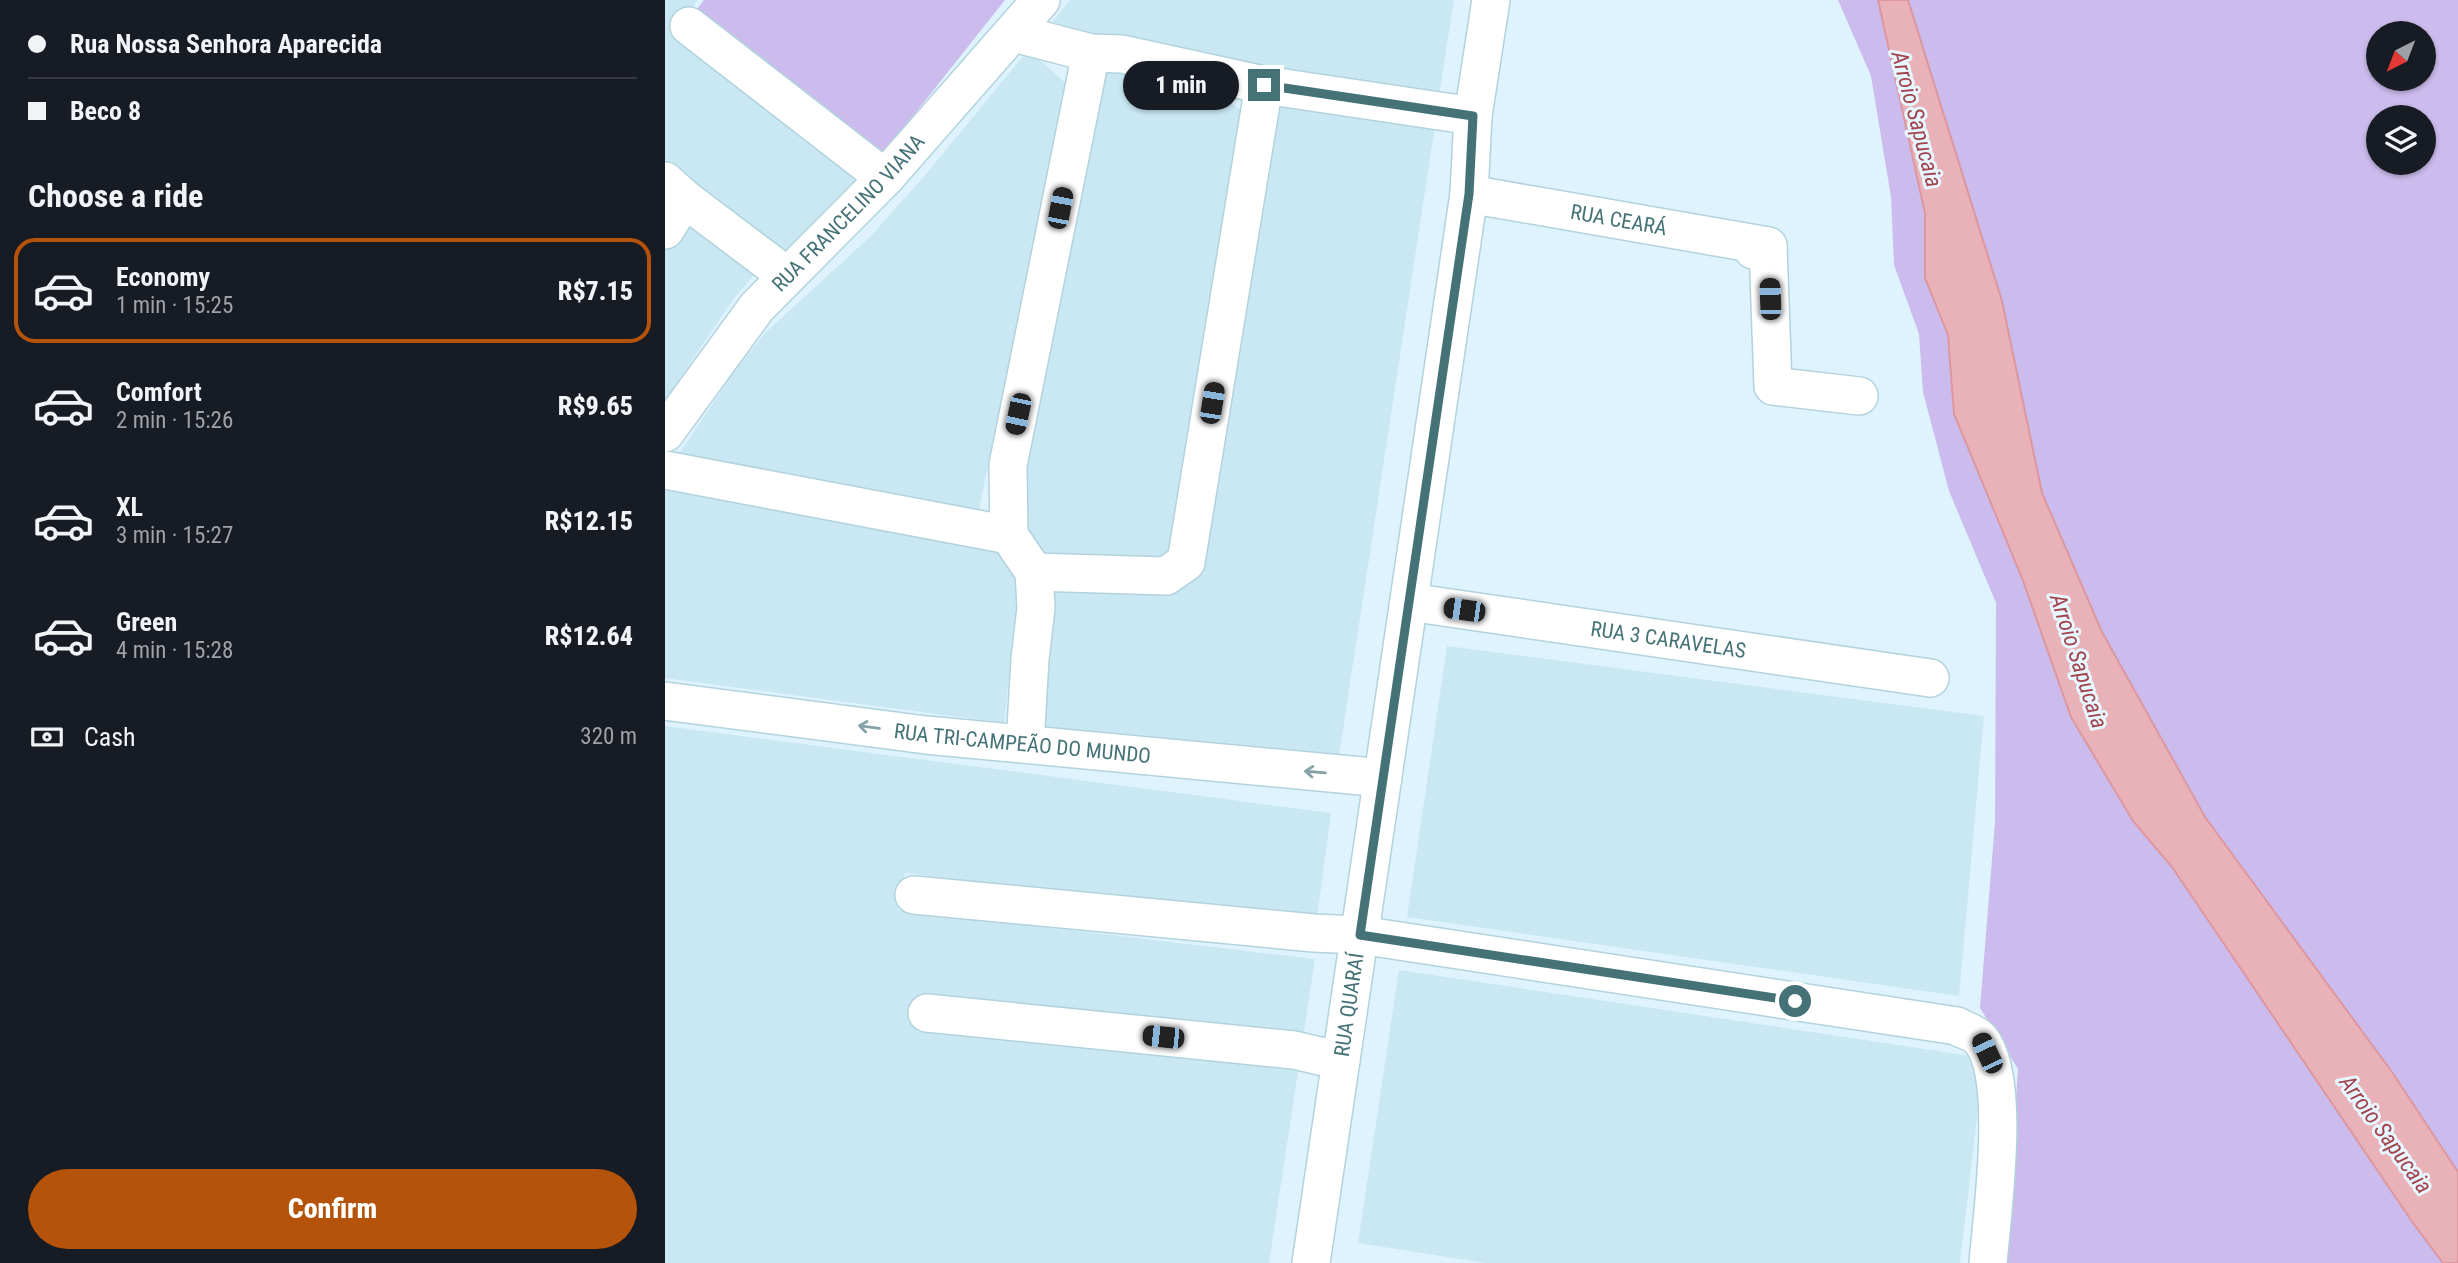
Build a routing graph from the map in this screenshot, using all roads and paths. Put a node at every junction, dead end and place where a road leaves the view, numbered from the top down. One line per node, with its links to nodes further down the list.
1 (1041, 0): 4 (street, RUA FRANCELINO VIANA)
2 (1491, 0): 7 (street, RUA QUARAÍ)
3 (689, 26): 8 (street)
4 (1014, 33): 5 (street); 8 (street, RUA FRANCELINO VIANA)
5 (1091, 53): 6 (street); 16 (street)
6 (1264, 85): 7 (street); 17 (street)
7 (1473, 116): 10 (street, RUA QUARAÍ)
8 (885, 178): 12 (street, RUA FRANCELINO VIANA)
9 (675, 190): 11 (street); 12 (street)
10 (1469, 194): 13 (street, RUA CEARÁ); 18 (street, RUA QUARAÍ)
11 (665, 230)
12 (787, 276): 14 (street, RUA FRANCELINO VIANA)
13 (1859, 396)
14 (665, 433)
15 (665, 470): 16 (street)
16 (1009, 536): 17 (street)
17 (1034, 572): 21 (street)
18 (1409, 602): 19 (street, RUA 3 CARAVELAS); 22 (street, RUA QUARAÍ)
19 (1930, 678)
20 (665, 701): 21 (street, RUA TRI-CAMPEÃO DO MUNDO, one-way to 20)
21 (1025, 744): 22 (street, RUA TRI-CAMPEÃO DO MUNDO, one-way to 21)
22 (1383, 778): 24 (street, RUA QUARAÍ)
23 (914, 895): 24 (street)
24 (1360, 935): 26 (street, RUA QUARAÍ); 28 (street)
25 (927, 1013): 26 (street)
26 (1341, 1061): 27 (street, RUA QUARAÍ)
27 (1311, 1263)
28 (1988, 1263)

